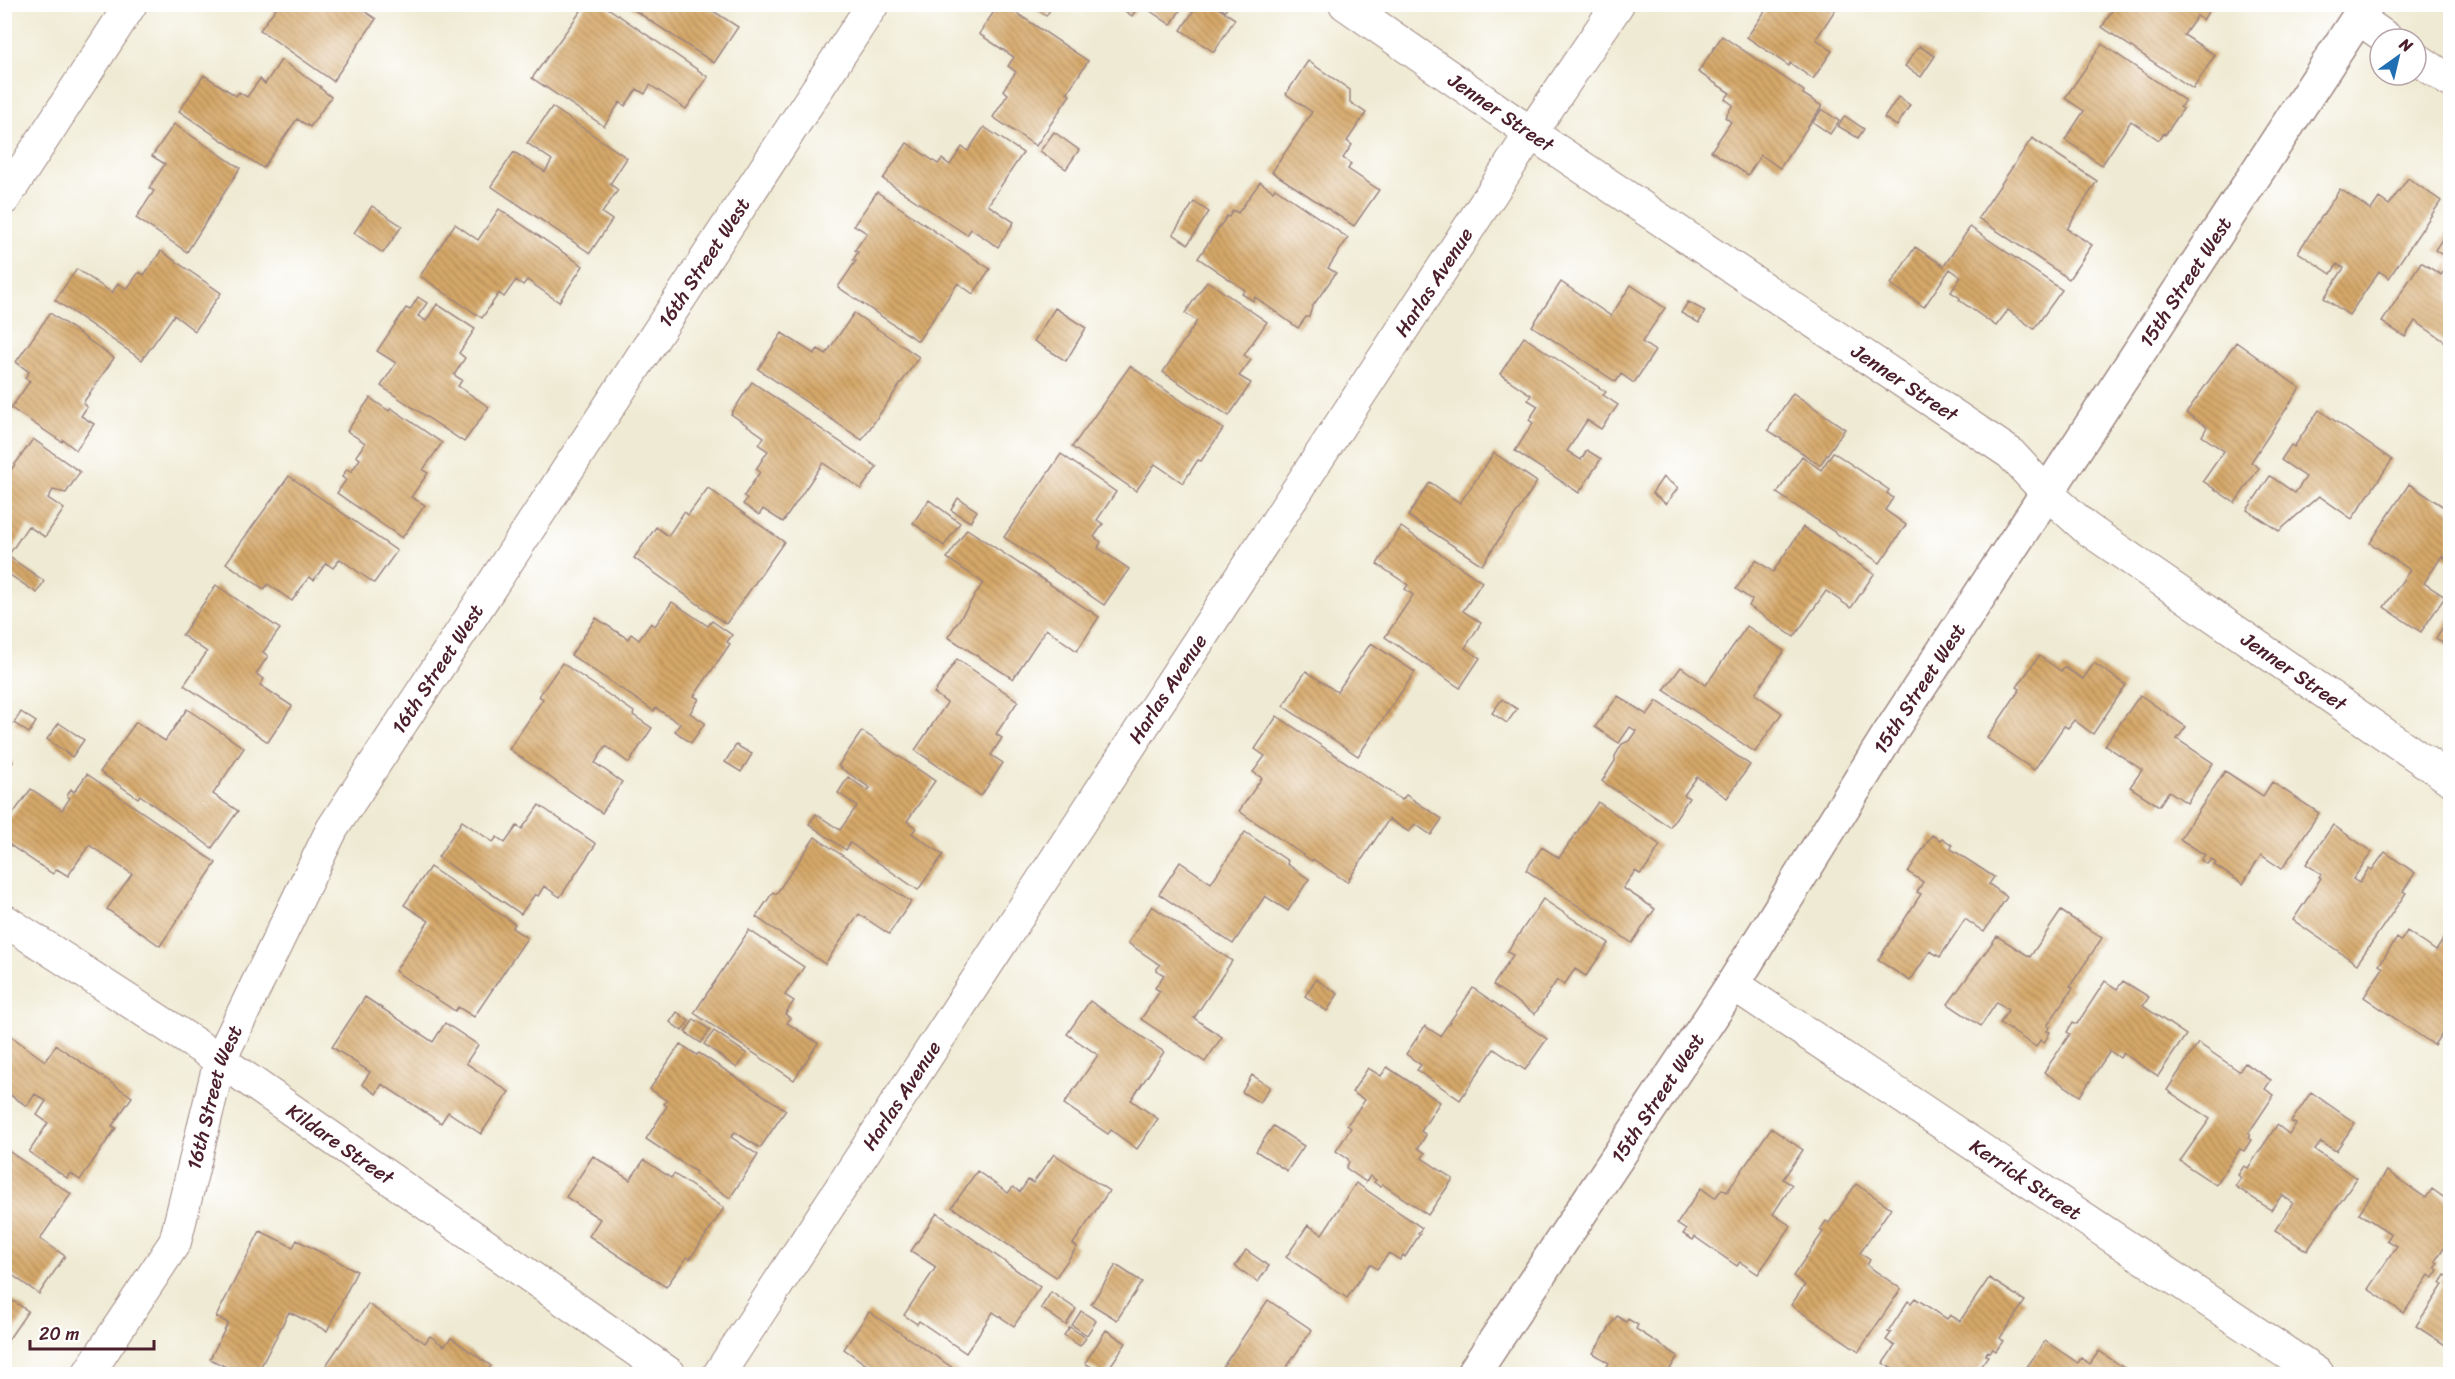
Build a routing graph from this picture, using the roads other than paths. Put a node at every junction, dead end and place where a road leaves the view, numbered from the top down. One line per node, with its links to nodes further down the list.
1 (131, 4): 10 (street)
2 (873, 4): 15 (street, 16th Street West)
3 (1345, 4): 9 (street, Jenner Street)
4 (1618, 4): 9 (street, Harlas Avenue)
5 (2362, 11): 6 (street); 11 (street, 15th Street West)
6 (2377, 27)
7 (2428, 66): 8 (street)
8 (2451, 81)
9 (1531, 133): 11 (street, Jenner Street); 18 (street, Harlas Avenue)
10 (4, 199)
11 (2047, 493): 12 (street, Jenner Street); 14 (street, 15th Street West)
12 (2451, 779)
13 (4, 920): 15 (street, Kildare Street)
14 (1733, 984): 19 (street, 15th Street West); 20 (street, Kerrick Street)
15 (219, 1060): 16 (street, 16th Street West); 17 (street, Kildare Street)
16 (88, 1374)
17 (670, 1374)
18 (719, 1374)
19 (1473, 1374)
20 (2318, 1374)

